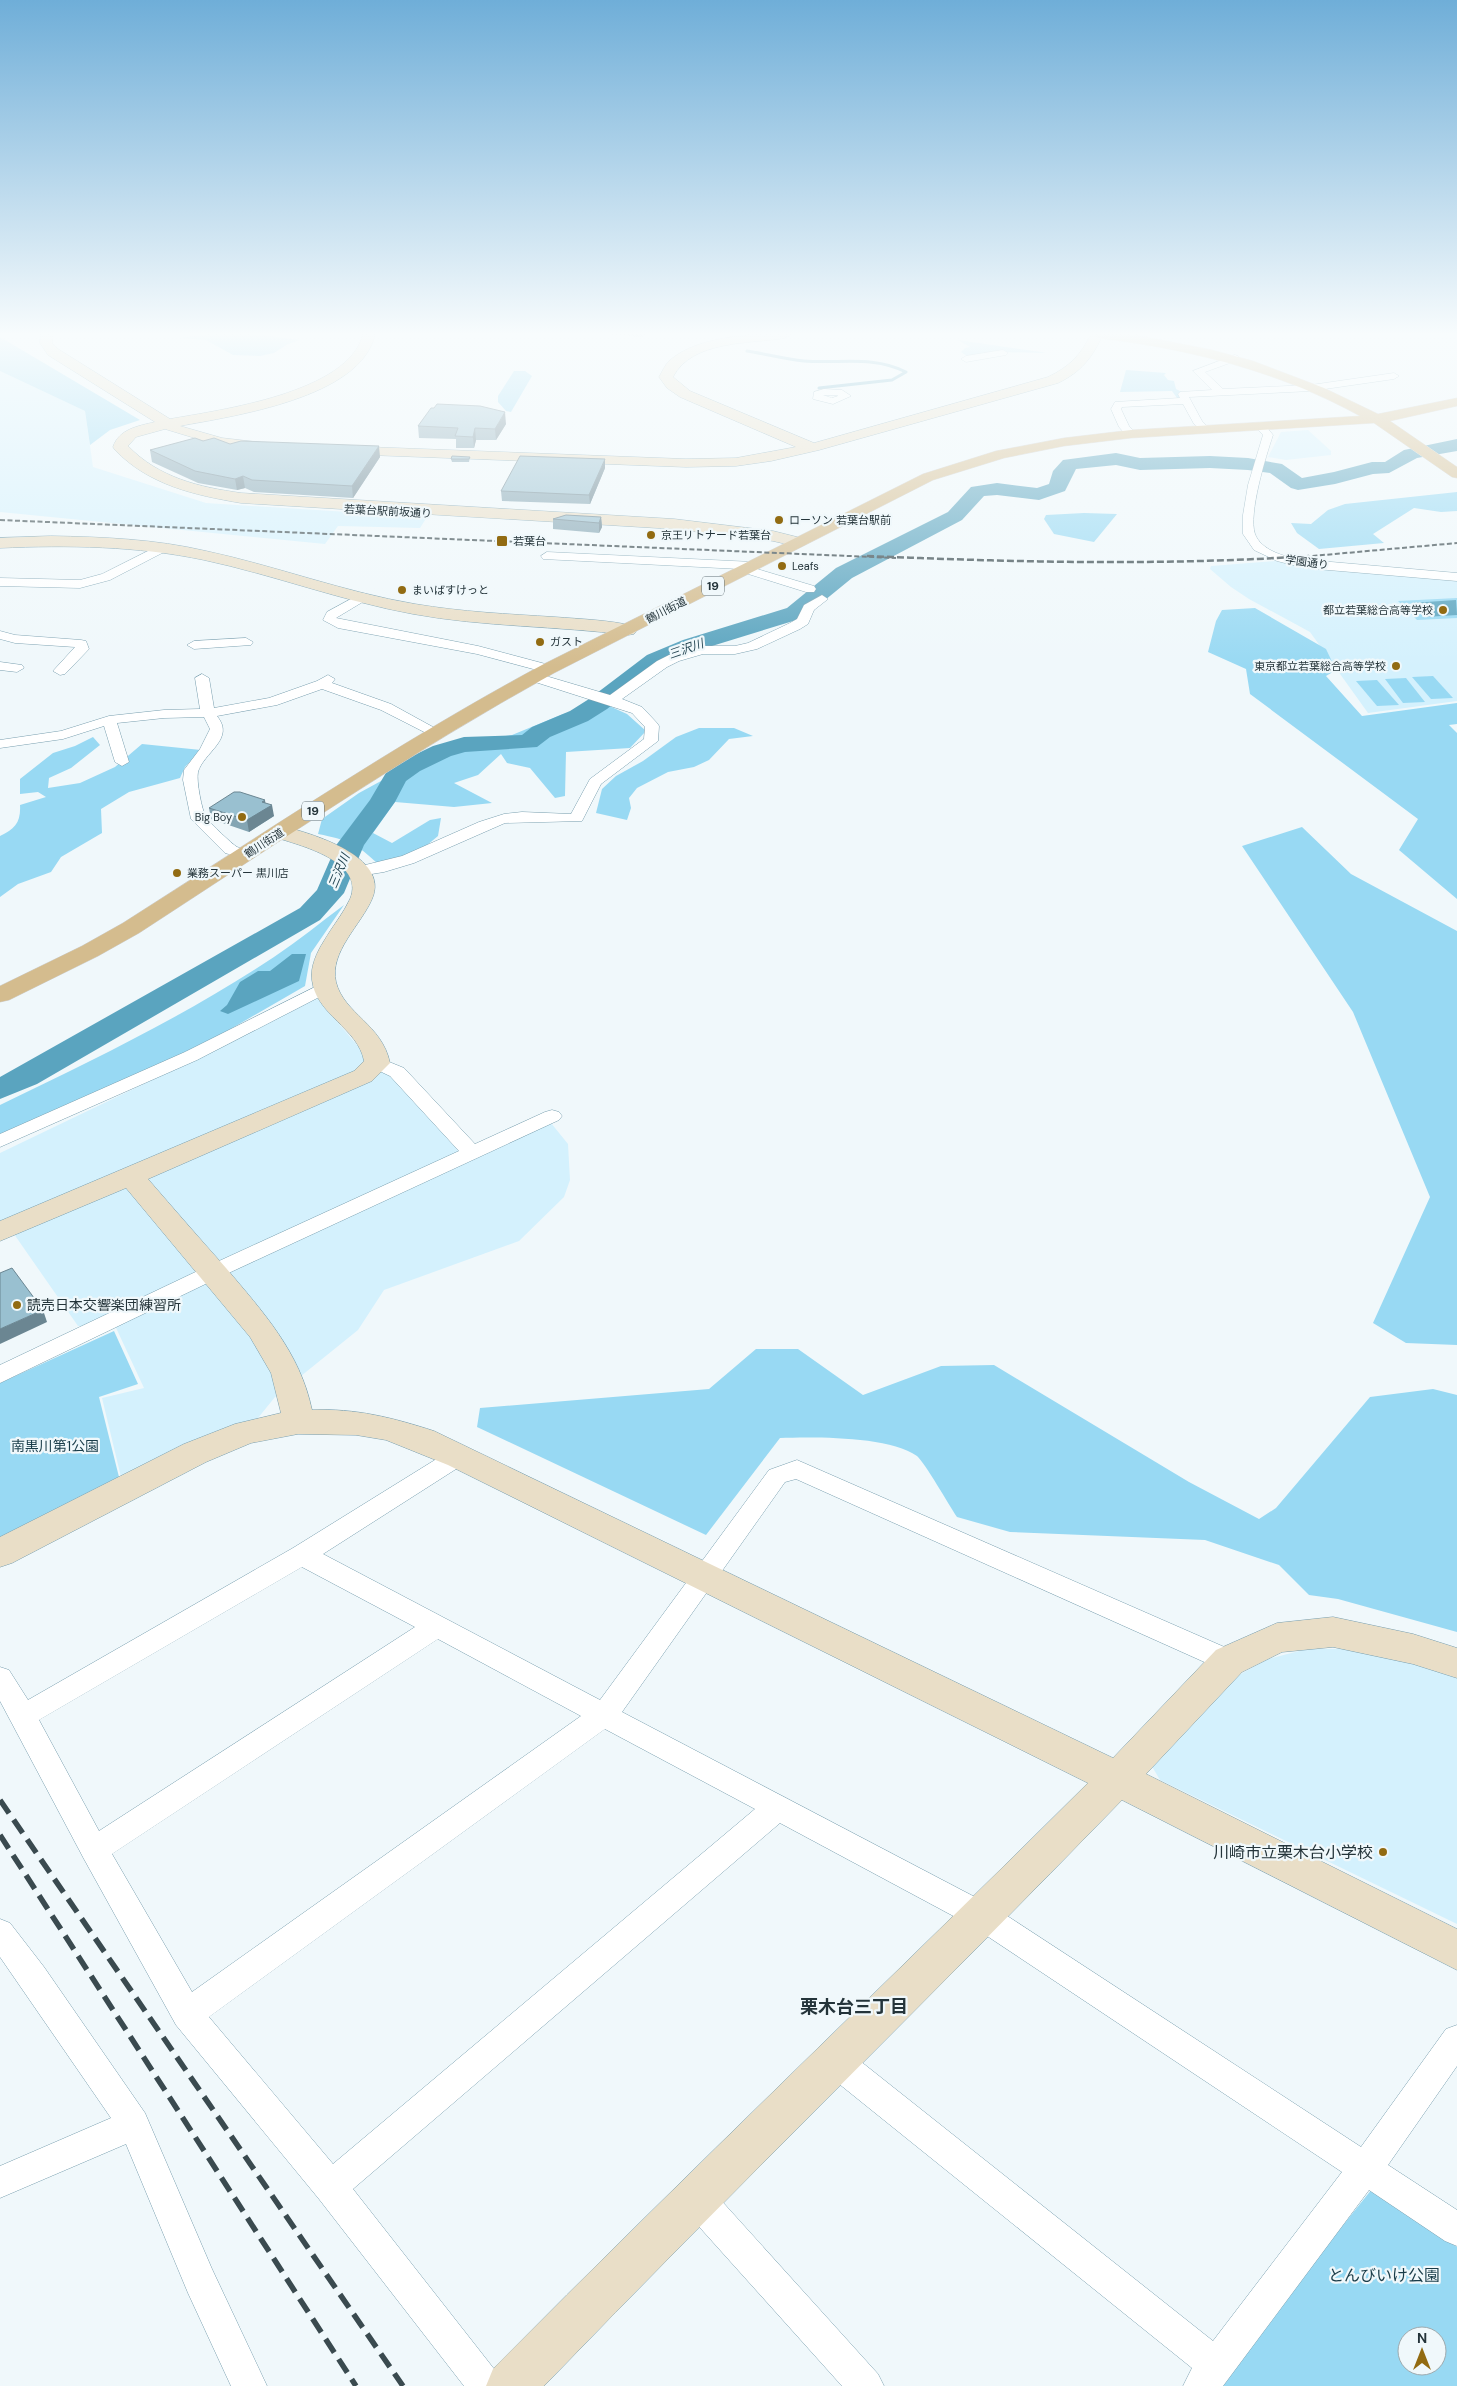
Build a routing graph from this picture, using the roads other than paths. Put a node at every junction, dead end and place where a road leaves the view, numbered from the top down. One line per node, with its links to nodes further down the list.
1 (110, 445): 9 (street, 若葉台駅前坂通り)
2 (121, 445): 9 (street, 若葉台駅前坂通り)
3 (804, 445): 7 (street)
4 (1041, 445): 10 (main road, 鶴川街道 / 19)
5 (1265, 445): 15 (street, 学園通り)
6 (1416, 445): 8 (main road)
7 (330, 447)
8 (1457, 474)
9 (716, 529): 10 (street)
10 (799, 542): 14 (main road, 鶴川街道 / 19)
11 (0, 543): 12 (street)
12 (162, 548): 16 (street); 18 (street)
13 (547, 556): 14 (street)
14 (750, 567): 17 (street); 20 (main road, 鶴川街道 / 19)
15 (1457, 577)
16 (0, 582)
17 (810, 589)
18 (362, 598): 20 (street); 27 (street)
19 (822, 599): 29 (street)
20 (628, 630): 27 (main road, 鶴川街道 / 19)
21 (0, 635): 26 (street)
22 (246, 642): 23 (street)
23 (194, 644)
24 (0, 666): 25 (street)
25 (17, 668)
26 (60, 671)
27 (541, 673): 29 (street); 32 (main road, 鶴川街道 / 19)
28 (202, 678): 30 (street)
29 (611, 700): 37 (street)
30 (208, 713): 31 (street); 32 (street); 36 (street)
31 (110, 720): 33 (street); 34 (street)
32 (435, 732): 35 (main road, 鶴川街道 / 19)
33 (0, 744)
34 (122, 762)
35 (282, 832): 36 (main road, 鶴川街道 / 19); 37 (street)
36 (247, 854): 39 (main road, 鶴川街道 / 19)
37 (358, 870): 38 (street)
38 (325, 987): 40 (street); 42 (street)
39 (0, 995)
40 (377, 1063): 43 (street); 44 (street)
41 (552, 1116): 43 (street)
42 (0, 1142)
43 (472, 1153): 46 (street)
44 (131, 1176): 45 (street); 46 (street)
45 (0, 1232)
46 (213, 1272): 47 (street); 48 (street)
47 (0, 1376)
48 (298, 1422): 49 (street); 50 (street)
49 (458, 1456): 51 (street); 52 (street)
50 (0, 1553)
51 (302, 1554): 53 (street); 58 (street)
52 (704, 1579): 54 (street); 57 (street); 59 (street)
53 (436, 1627): 57 (street); 61 (street)
54 (1229, 1661): 55 (street); 59 (street)
55 (1457, 1663)
56 (0, 1678): 58 (street)
57 (605, 1714): 60 (street); 65 (street)
58 (23, 1716): 61 (street)
59 (1118, 1778): 62 (street); 64 (street)
60 (778, 1807): 62 (street); 71 (street)
61 (94, 1850): 65 (street)
62 (982, 1916): 67 (street); 69 (street)
63 (0, 1932): 68 (street)
64 (1457, 1950)
65 (187, 2014): 71 (street)
66 (1457, 2040): 69 (street)
67 (834, 2060): 72 (street); 74 (street)
68 (134, 2124): 70 (street); 75 (street)
69 (1366, 2168): 73 (street); 74 (street)
70 (0, 2182)
71 (332, 2187): 76 (street)
72 (697, 2199): 77 (street); 78 (street)
73 (1457, 2229)
74 (1209, 2376)
75 (249, 2386)
76 (486, 2386)
77 (510, 2386)
78 (866, 2386)

